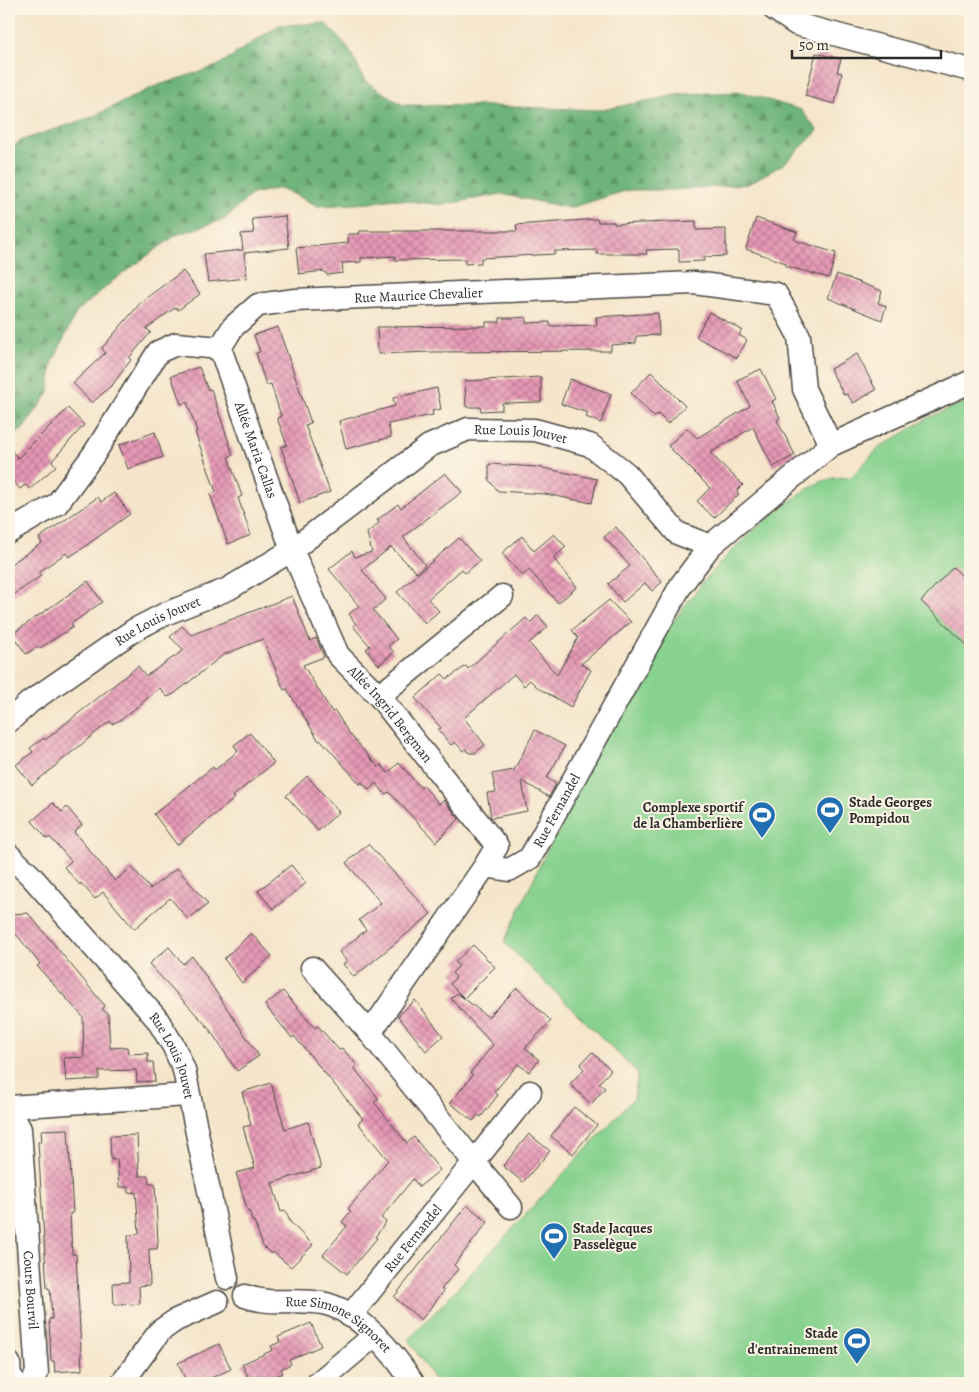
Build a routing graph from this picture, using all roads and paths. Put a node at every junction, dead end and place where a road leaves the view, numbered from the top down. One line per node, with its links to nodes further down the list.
1 (774, 9): 2 (street)
2 (970, 70)
3 (220, 348): 5 (street, Rue Maurice Chevalier); 6 (street); 8 (street, Allée Maria Callas)
4 (970, 382): 5 (street)
5 (831, 446): 7 (street)
6 (9, 532)
7 (710, 546): 8 (street, Rue Louis Jouvet); 13 (street, Rue Fernandel)
8 (292, 550): 10 (street, Allée Ingrid Bergman); 11 (street, Rue Louis Jouvet)
9 (502, 596): 10 (street)
10 (379, 696): 13 (street, Allée Ingrid Bergman)
11 (9, 721)
12 (9, 855): 15 (street, Rue Louis Jouvet)
13 (485, 866): 17 (street)
14 (9, 869): 15 (street)
15 (31, 876): 19 (street, Rue Louis Jouvet)
16 (312, 968): 17 (street)
17 (370, 1033): 21 (street)
18 (530, 1092): 21 (street, Rue Fernandel)
19 (187, 1095): 20 (street); 23 (street, Rue Louis Jouvet)
20 (9, 1108): 30 (street, Cours Bourvil)
21 (474, 1162): 22 (street); 26 (street, Rue Fernandel)
22 (511, 1207)
23 (227, 1278): 24 (street); 25 (street)
24 (246, 1296): 25 (street); 26 (street, Rue Simone Signoret)
25 (217, 1302): 31 (street)
26 (350, 1316): 27 (street, Rue Simone Signoret)
27 (375, 1335): 32 (street); 33 (street, Rue Simone Signoret)
28 (9, 1363): 29 (street)
29 (16, 1383)
30 (32, 1383)
31 (122, 1383)
32 (318, 1383)
33 (413, 1383)

